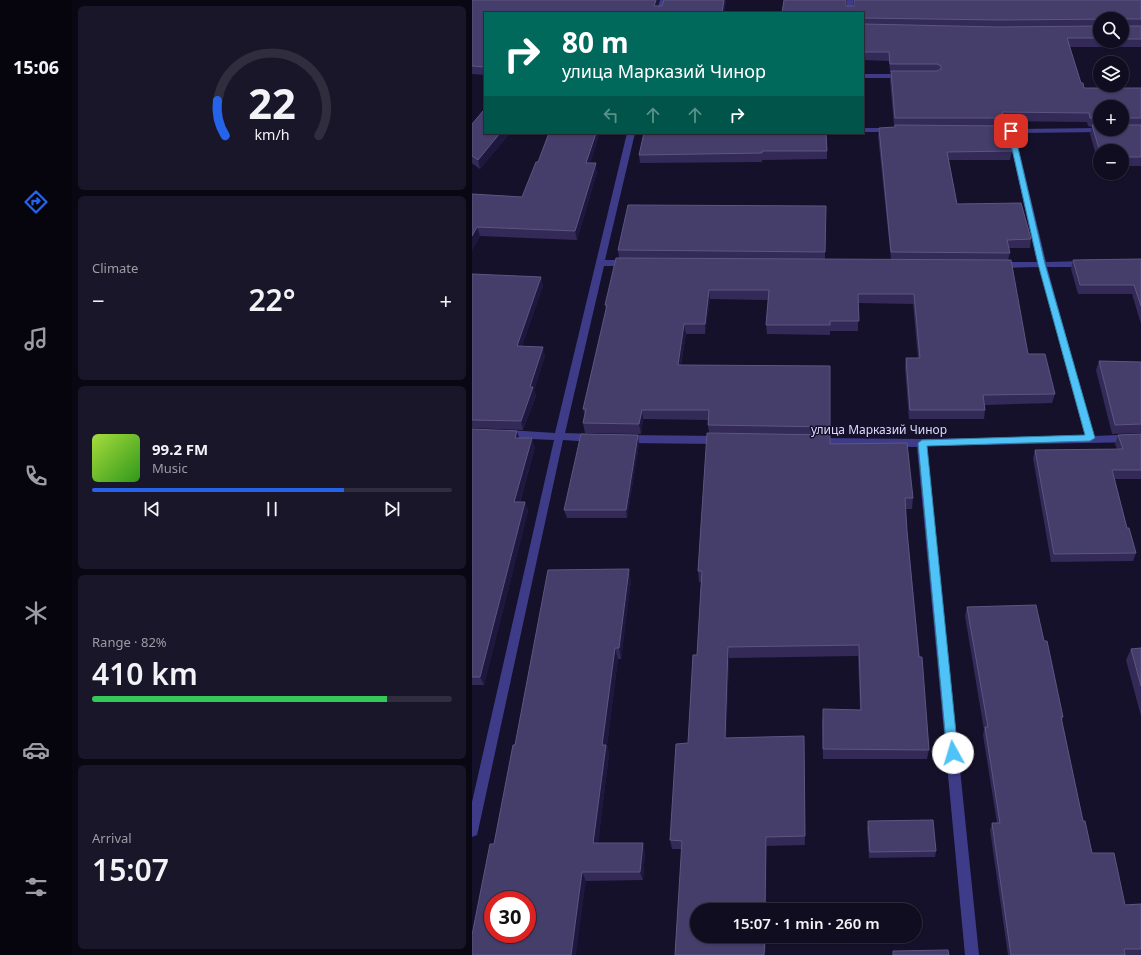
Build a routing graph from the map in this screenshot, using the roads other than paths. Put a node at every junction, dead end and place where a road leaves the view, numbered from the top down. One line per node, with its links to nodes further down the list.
1 (662, 0): 3 (street)
2 (850, 0): 4 (street)
3 (659, 12)
4 (850, 12)
5 (864, 76): 6 (street)
6 (914, 76)
7 (864, 130): 8 (street)
8 (902, 130)
9 (1093, 130): 11 (street)
10 (996, 131): 11 (street)
11 (1011, 131): 15 (street)
12 (631, 134): 13 (street)
13 (600, 262): 14 (street); 19 (street)
14 (640, 263)
15 (1042, 264): 16 (street); 17 (street); 20 (street)
16 (1095, 264)
17 (988, 265)
18 (496, 434): 19 (street)
19 (559, 438): 22 (street); 25 (street)
20 (1090, 438): 21 (street, улица Марказий Чинор); 24 (street, улица Марказий Чинор)
21 (1141, 438)
22 (733, 440)
23 (812, 442): 24 (street, улица Марказий Чинор)
24 (922, 443): 26 (street)
25 (472, 831)
26 (972, 955)

